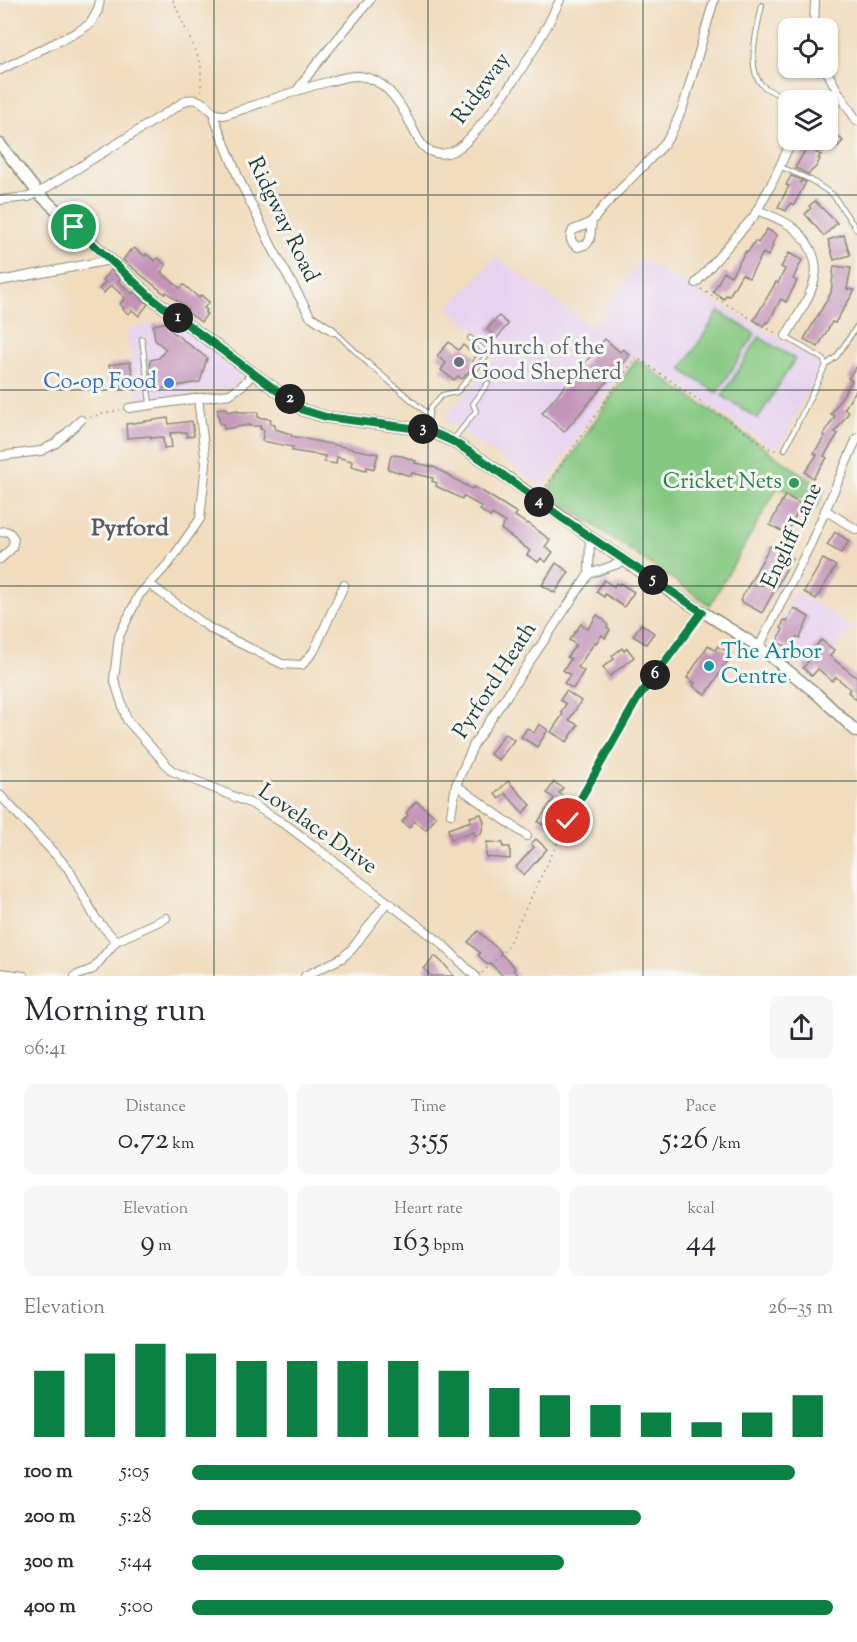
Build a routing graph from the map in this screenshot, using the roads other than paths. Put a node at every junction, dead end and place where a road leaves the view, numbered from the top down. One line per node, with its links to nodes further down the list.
1 (100, 0): 8 (street)
2 (370, 0): 9 (street)
3 (560, 0): 9 (street, Ridgway)
4 (714, 0): 20 (street)
5 (815, 0): 7 (street)
6 (762, 5): 11 (lane)
7 (814, 18)
8 (0, 70)
9 (298, 89): 12 (street, Ridgway)
10 (838, 93): 13 (street)
11 (778, 95)
12 (215, 114): 17 (street); 26 (street, Ridgway Road)
13 (857, 122)
14 (0, 144): 17 (main road)
15 (787, 150): 16 (street)
16 (779, 166): 19 (street); 21 (lane)
17 (38, 193): 18 (street); 22 (main road)
18 (0, 200)
19 (757, 210): 24 (street); 27 (street)
20 (592, 221)
21 (857, 230)
22 (110, 260): 23 (street); 31 (main road)
23 (0, 281)
24 (696, 283)
25 (857, 326): 30 (lane)
26 (333, 331): 36 (lane)
27 (786, 336): 30 (lane)
28 (470, 338): 36 (lane)
29 (142, 339): 34 (lane)
30 (826, 365): 41 (lane)
31 (253, 373): 33 (street); 38 (main road)
32 (488, 384): 40 (lane)
33 (198, 398): 34 (street); 50 (street, Lovelace Drive)
34 (150, 405): 35 (street)
35 (129, 408)
36 (429, 415): 38 (lane)
37 (81, 420): 42 (street)
38 (427, 430): 40 (main road)
39 (857, 438): 43 (street, Engliff Lane)
40 (452, 441): 46 (main road)
41 (785, 449)
42 (0, 456)
43 (825, 510): 44 (street); 53 (street, Engliff Lane)
44 (857, 530)
45 (0, 532): 47 (street)
46 (590, 537): 48 (main road); 49 (street)
47 (0, 559)
48 (626, 561): 49 (street); 52 (main road)
49 (589, 574): 56 (street, Pyrford Heath)
50 (149, 584): 51 (street); 60 (street, Lovelace Drive)
51 (344, 585)
52 (702, 612): 53 (main road); 54 (street)
53 (759, 647): 55 (main road)
54 (638, 698)
55 (857, 732)
56 (456, 785): 58 (street, Pyrford Heath); 59 (street)
57 (0, 795): 62 (street)
58 (451, 814)
59 (527, 836)
60 (387, 902): 66 (street); 67 (street, Lovelace Drive)
61 (166, 918): 62 (street)
62 (116, 940): 65 (street)
63 (0, 973): 64 (street)
64 (24, 976)
65 (75, 976)
66 (305, 976)
67 (477, 976)

